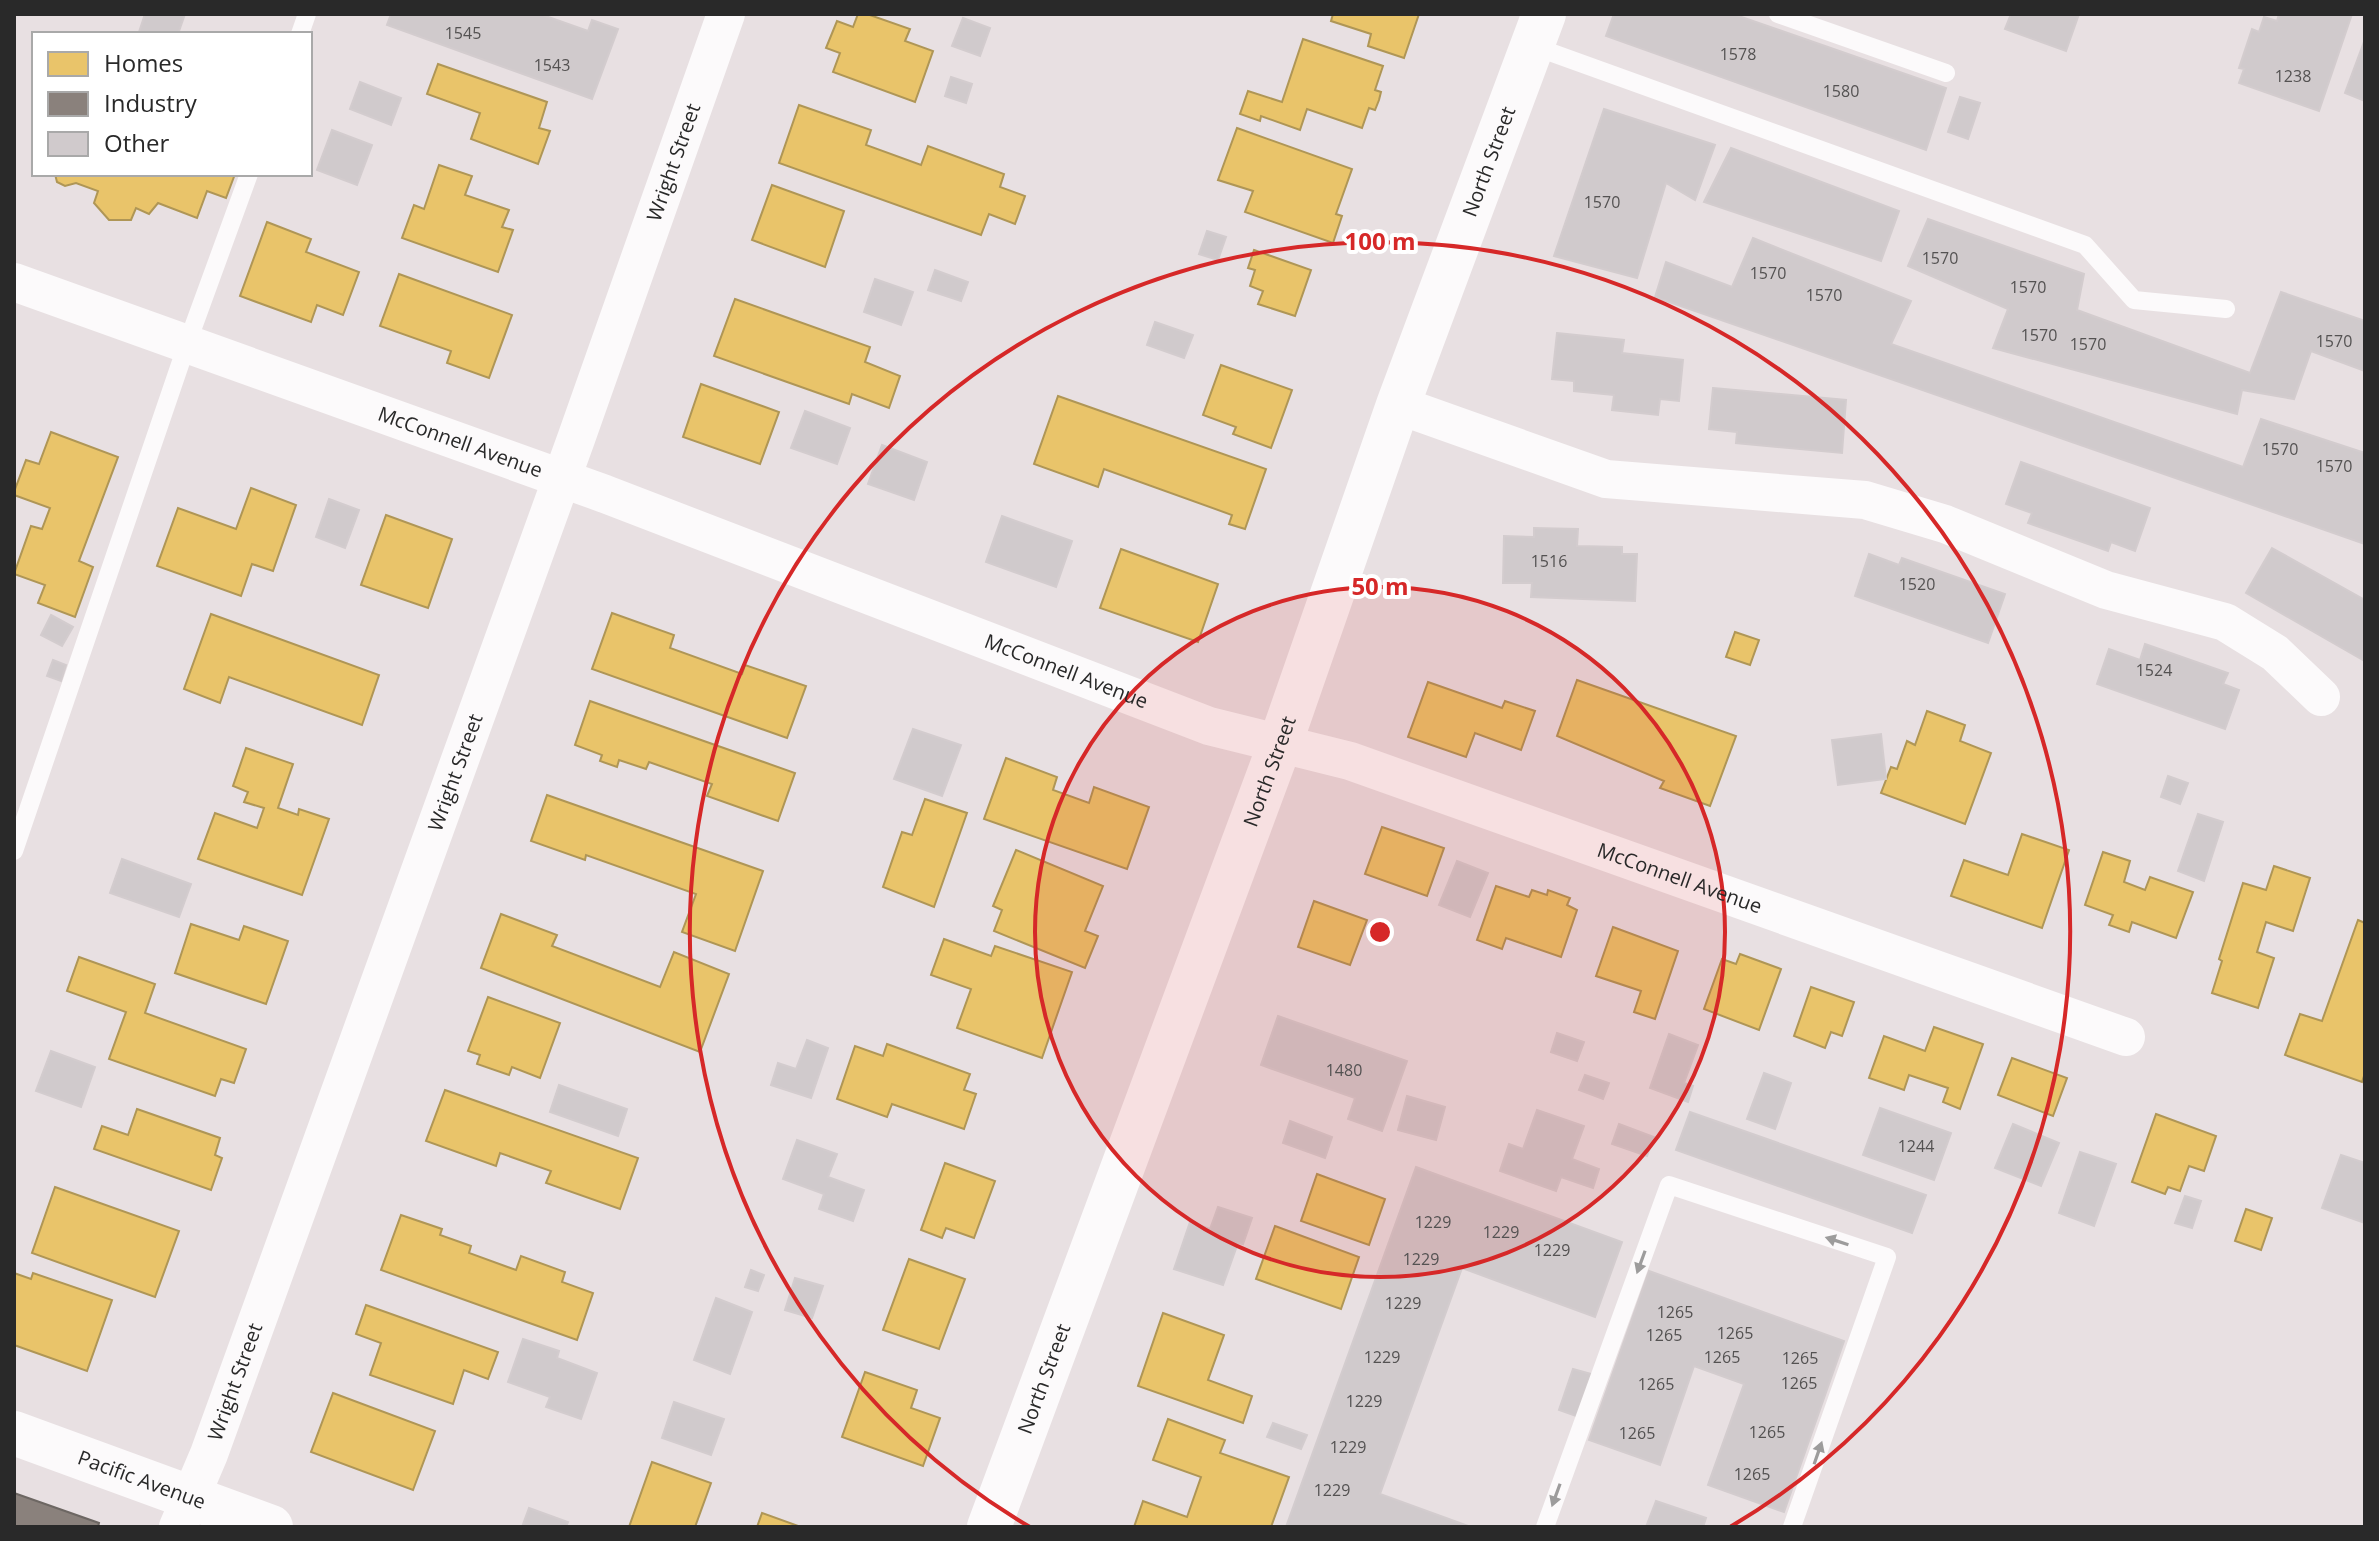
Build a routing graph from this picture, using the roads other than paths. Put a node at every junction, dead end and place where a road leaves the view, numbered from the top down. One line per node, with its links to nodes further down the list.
1 (726, 14): 10 (street, Wright Street)
2 (1778, 14): 4 (lane)
3 (1539, 30): 7 (lane); 9 (main road, North Street)
4 (1946, 73)
5 (248, 176): 8 (lane)
6 (14, 282): 8 (street, McConnell Avenue)
7 (2226, 309)
8 (187, 344): 10 (street, McConnell Avenue); 13 (lane)
9 (1398, 405): 11 (street); 12 (main road, North Street)
10 (561, 478): 12 (street, McConnell Avenue); 16 (street, Wright Street)
11 (2321, 697)
12 (1280, 744): 14 (street, McConnell Avenue); 18 (main road, North Street)
13 (14, 851)
14 (2126, 1037)
15 (14, 1433): 16 (main road, Pacific Avenue)
16 (184, 1512): 17 (main road, Pacific Avenue)
17 (271, 1527)
18 (989, 1527)
19 (1545, 1527): 20 (lane, one-way to 19)
20 (1792, 1527)

